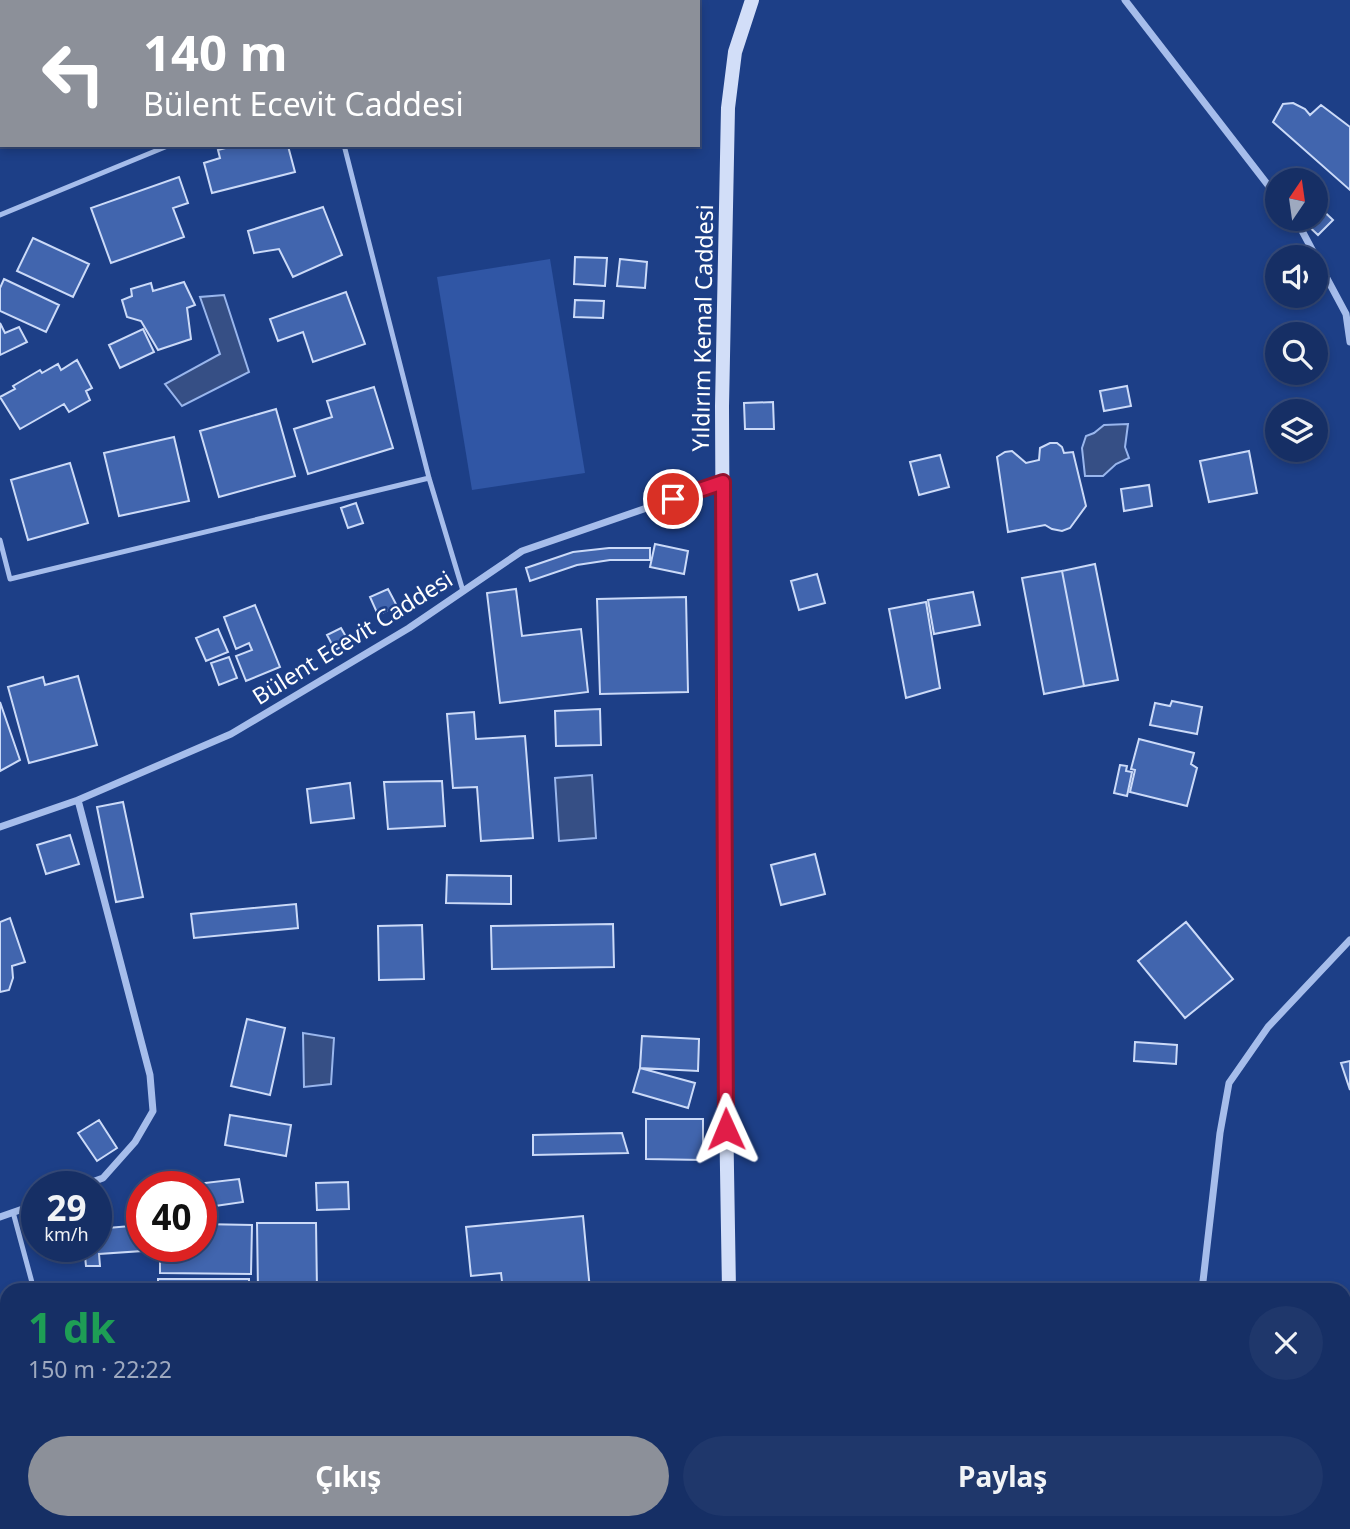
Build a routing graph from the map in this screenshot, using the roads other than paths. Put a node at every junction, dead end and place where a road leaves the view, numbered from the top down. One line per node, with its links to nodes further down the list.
1 (752, 0): 10 (street, Yıldırım Kemal Caddesi)
2 (1125, 0): 5 (street)
3 (165, 147): 6 (lane)
4 (345, 147): 9 (lane)
5 (1265, 181)
6 (0, 215)
7 (1328, 280): 8 (street)
8 (1350, 342)
9 (429, 478): 11 (lane); 12 (lane)
10 (723, 482): 12 (street, Bülent Ecevit Caddesi); 21 (street, Yıldırım Kemal Caddesi)
11 (0, 540)
12 (463, 591): 13 (street, Bülent Ecevit Caddesi)
13 (78, 800): 14 (street, Bülent Ecevit Caddesi); 16 (street)
14 (0, 827)
15 (1350, 940): 22 (street)
16 (109, 1171)
17 (21, 1209): 18 (street)
18 (13, 1212): 19 (street); 20 (lane)
19 (0, 1217)
20 (32, 1283)
21 (729, 1283)
22 (1203, 1283)

